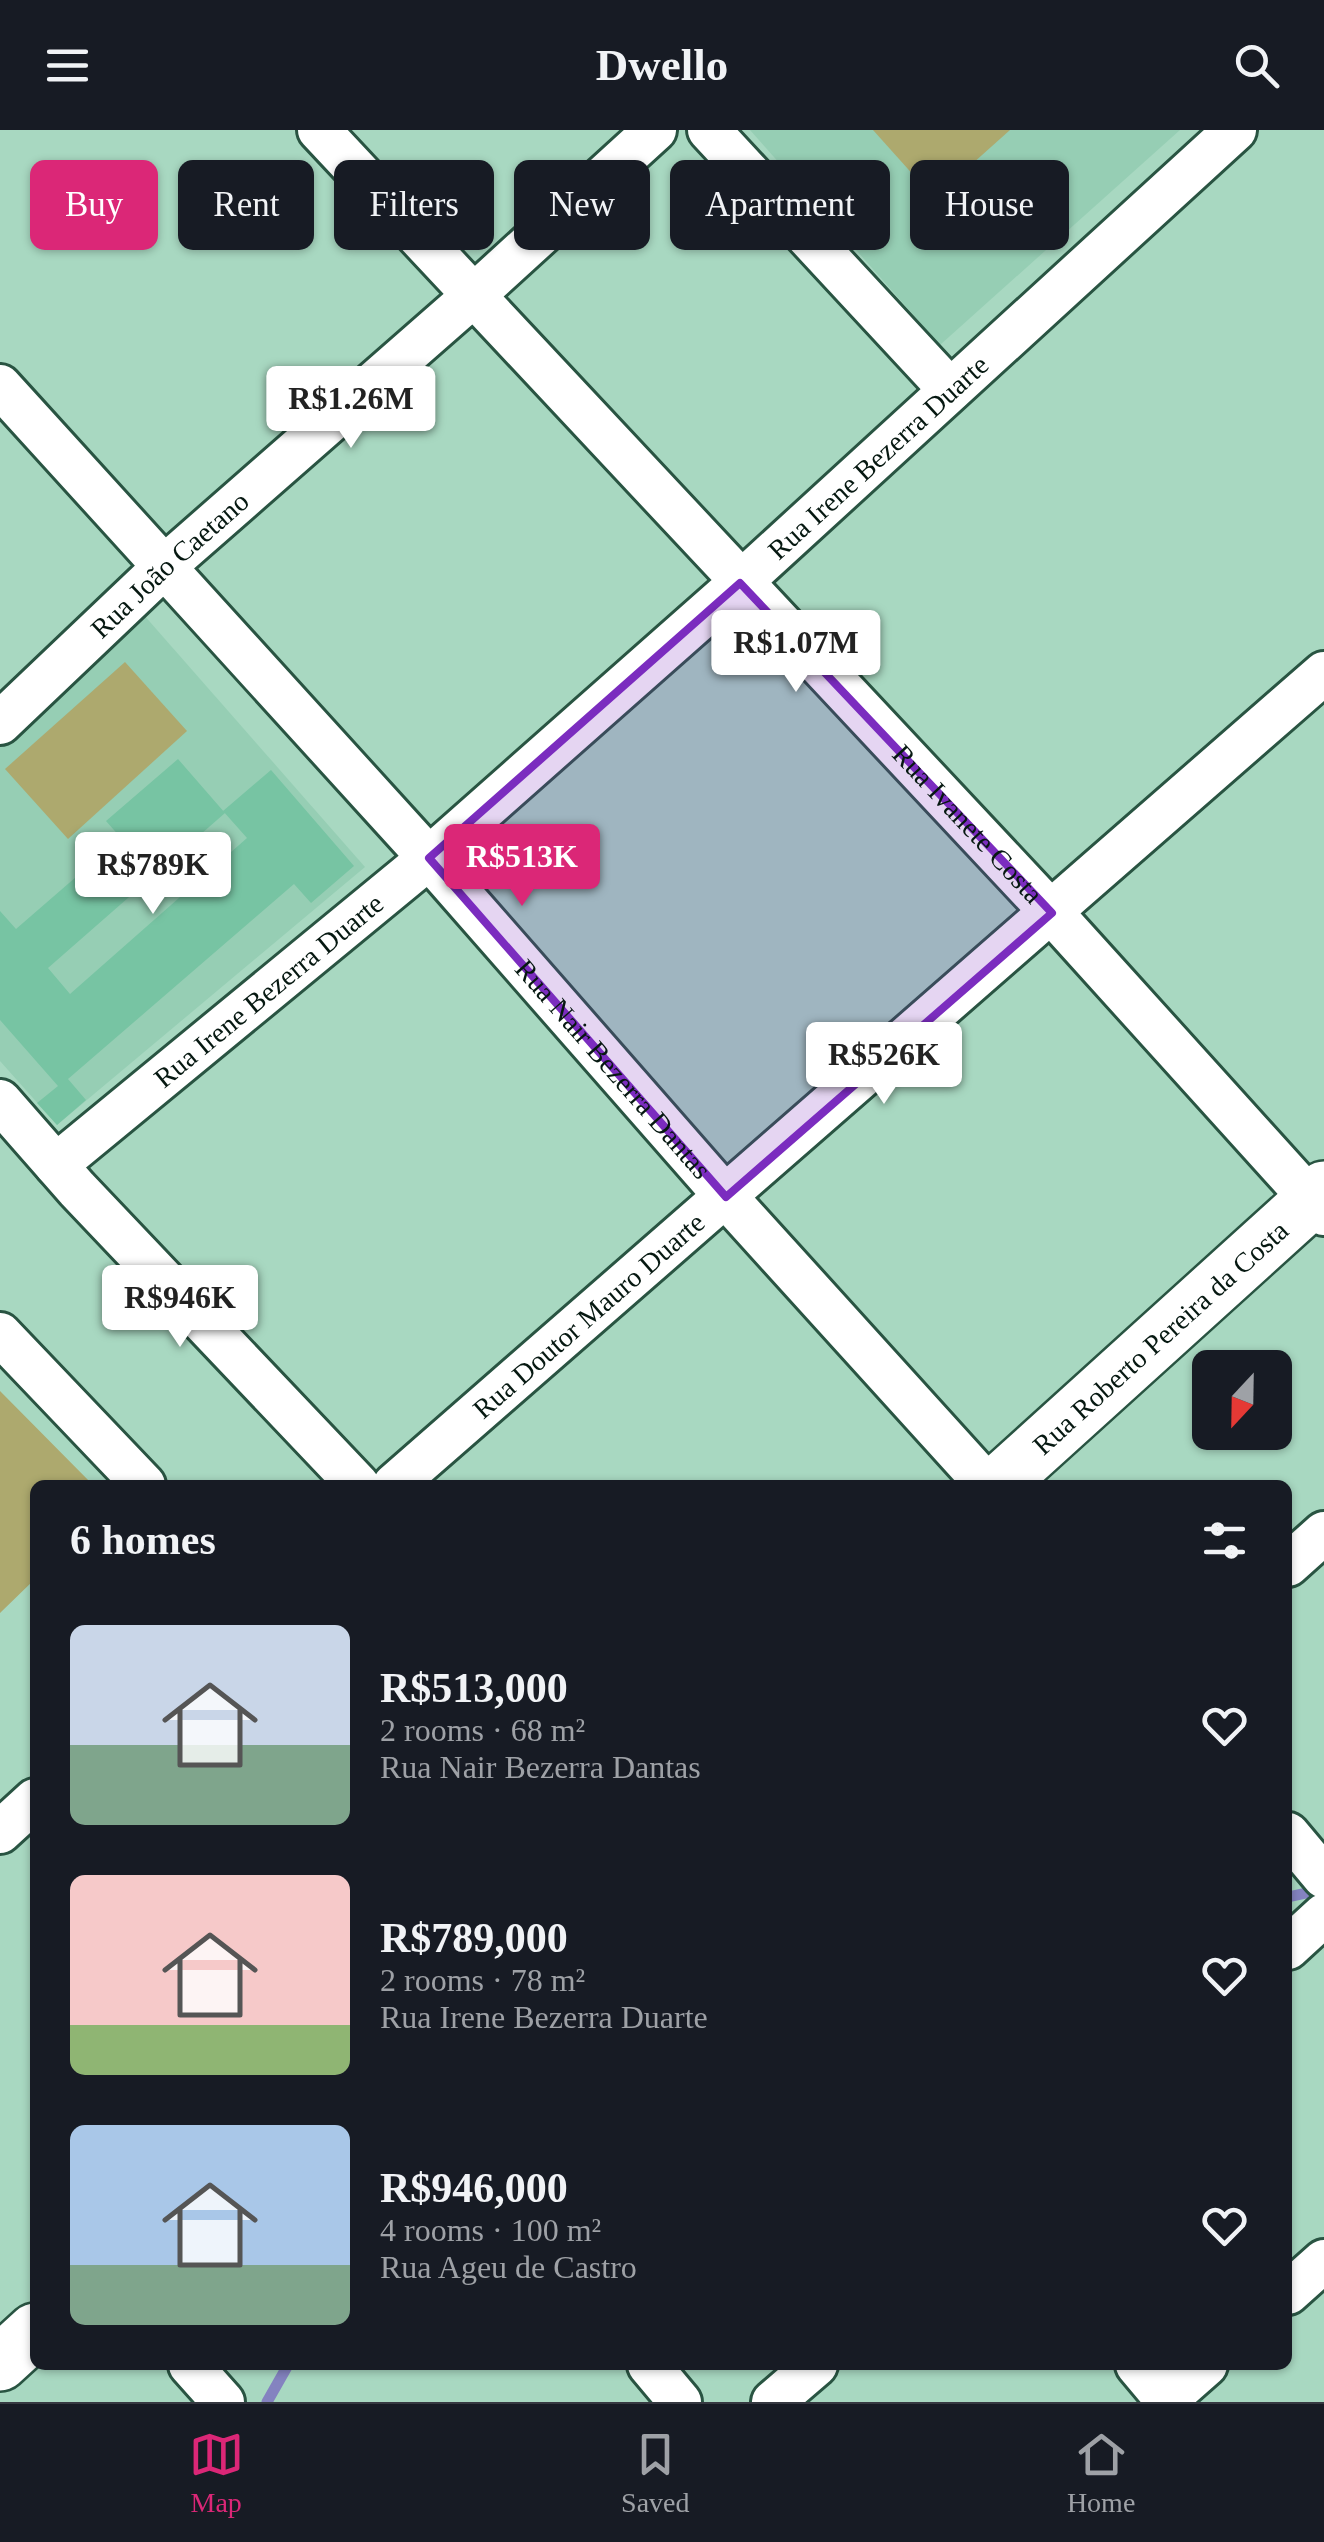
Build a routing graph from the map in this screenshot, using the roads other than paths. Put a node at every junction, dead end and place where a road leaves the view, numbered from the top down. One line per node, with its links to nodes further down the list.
1 (318, 130): 5 (street, Rua Ivanete Costa)
2 (655, 130): 5 (street, Rua João Caetano)
3 (709, 130): 7 (street)
4 (1235, 130): 7 (street, Rua Irene Bezerra Duarte)
5 (473, 296): 8 (street, Rua João Caetano); 9 (street, Rua Ivanete Costa)
6 (0, 386): 8 (street, Rua Nair Bezerra Dantas)
7 (950, 390): 9 (street, Rua Irene Bezerra Duarte)
8 (165, 566): 11 (street, Rua João Caetano); 12 (street, Rua Nair Bezerra Dantas)
9 (740, 583): 12 (street, Rua Irene Bezerra Duarte); 13 (street, Rua Ivanete Costa)
10 (1324, 673): 13 (street, Rua Doutor Mauro Duarte)
11 (0, 722)
12 (429, 858): 15 (street, Rua Irene Bezerra Duarte); 16 (street, Rua Nair Bezerra Dantas)
13 (1052, 913): 16 (street, Rua Doutor Mauro Duarte); 17 (street, Rua Ivanete Costa)
14 (0, 1101): 15 (street)
15 (56, 1165): 20 (street)
16 (726, 1197): 21 (street, Rua Doutor Mauro Duarte); 22 (street, Rua Nair Bezerra Dantas)
17 (1320, 1201): 23 (street, Rua Roberto Pereira da Costa)
18 (0, 1334): 19 (street)
19 (139, 1480)
20 (353, 1480)
21 (400, 1480)
22 (983, 1480)
23 (1003, 1480)
24 (1324, 1533): 25 (street)
25 (1292, 1561)
26 (30, 1805): 27 (street)
27 (0, 1832)
28 (1292, 1839): 29 (street)
29 (1324, 1876)
30 (1324, 1915): 31 (street)
31 (1292, 1944)
32 (1324, 2261): 33 (street)
33 (1292, 2289)
34 (30, 2336): 35 (street)
35 (0, 2363)
36 (194, 2370): 42 (street)
37 (653, 2370): 43 (street)
38 (810, 2370): 44 (street)
39 (1141, 2370): 41 (street)
40 (1200, 2370): 41 (street)
41 (1166, 2401)
42 (223, 2402)
43 (680, 2402)
44 (773, 2402)

